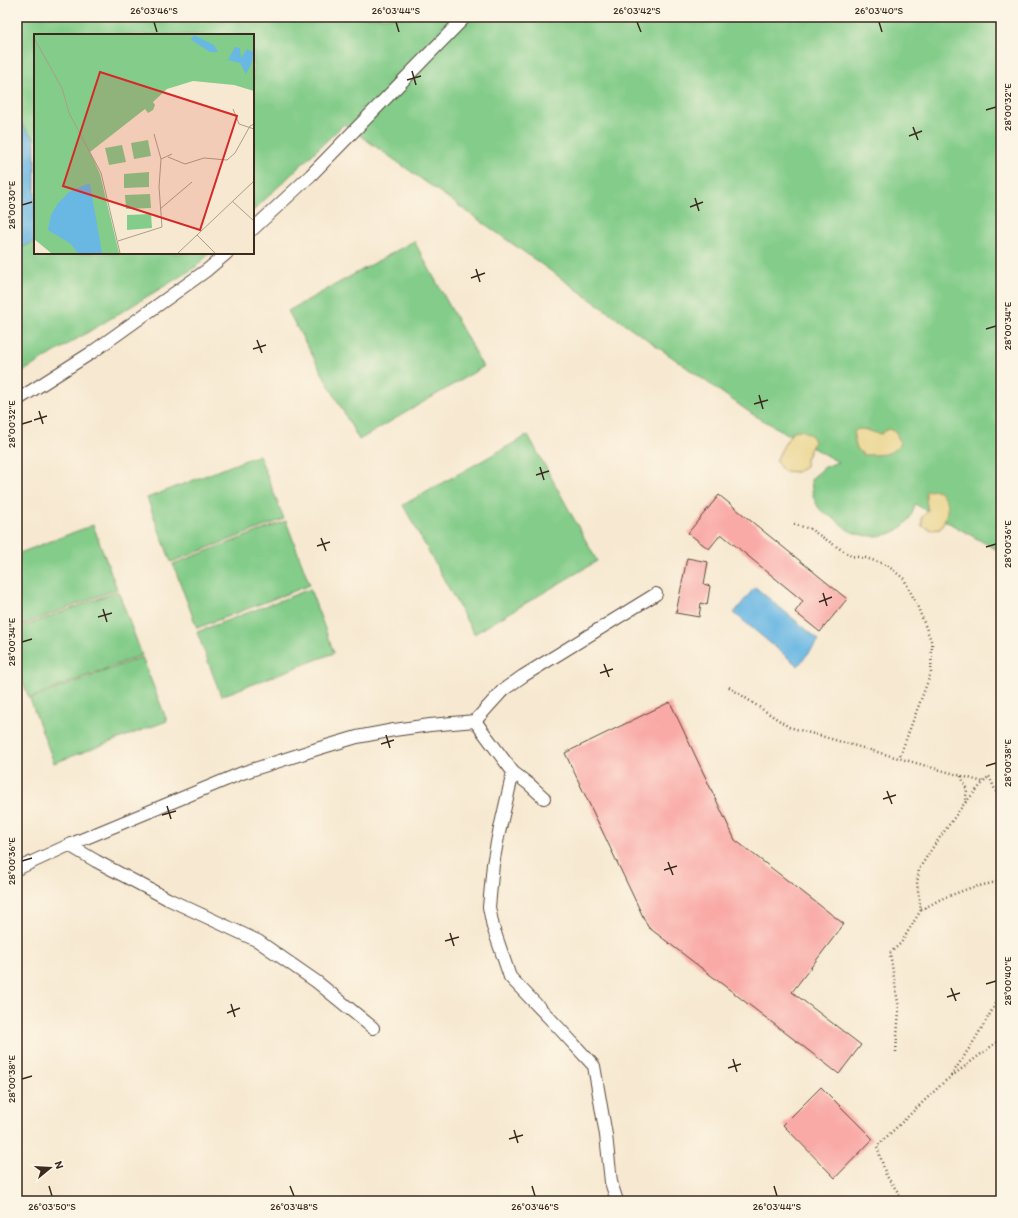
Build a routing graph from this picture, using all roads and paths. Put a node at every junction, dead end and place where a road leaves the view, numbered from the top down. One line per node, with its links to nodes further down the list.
1 (465, 17): 2 (lane)
2 (254, 228)
3 (226, 254): 4 (lane)
4 (17, 400)
5 (794, 524): 9 (path)
6 (656, 594): 8 (lane)
7 (730, 687): 9 (path)
8 (475, 721): 10 (lane); 16 (lane)
9 (899, 758): 11 (path)
10 (513, 772): 13 (lane); 25 (lane)
11 (960, 775): 12 (path); 15 (path)
12 (983, 782): 14 (path); 15 (path)
13 (544, 798)
14 (1001, 803)
15 (964, 804): 19 (path)
16 (69, 845): 17 (lane); 21 (lane)
17 (17, 869)
18 (1001, 881): 19 (path)
19 (921, 910): 23 (path)
20 (1001, 995): 24 (path)
21 (373, 1028)
22 (1001, 1039): 24 (path)
23 (896, 1052)
24 (950, 1078): 26 (path)
25 (617, 1201)
26 (904, 1201)

